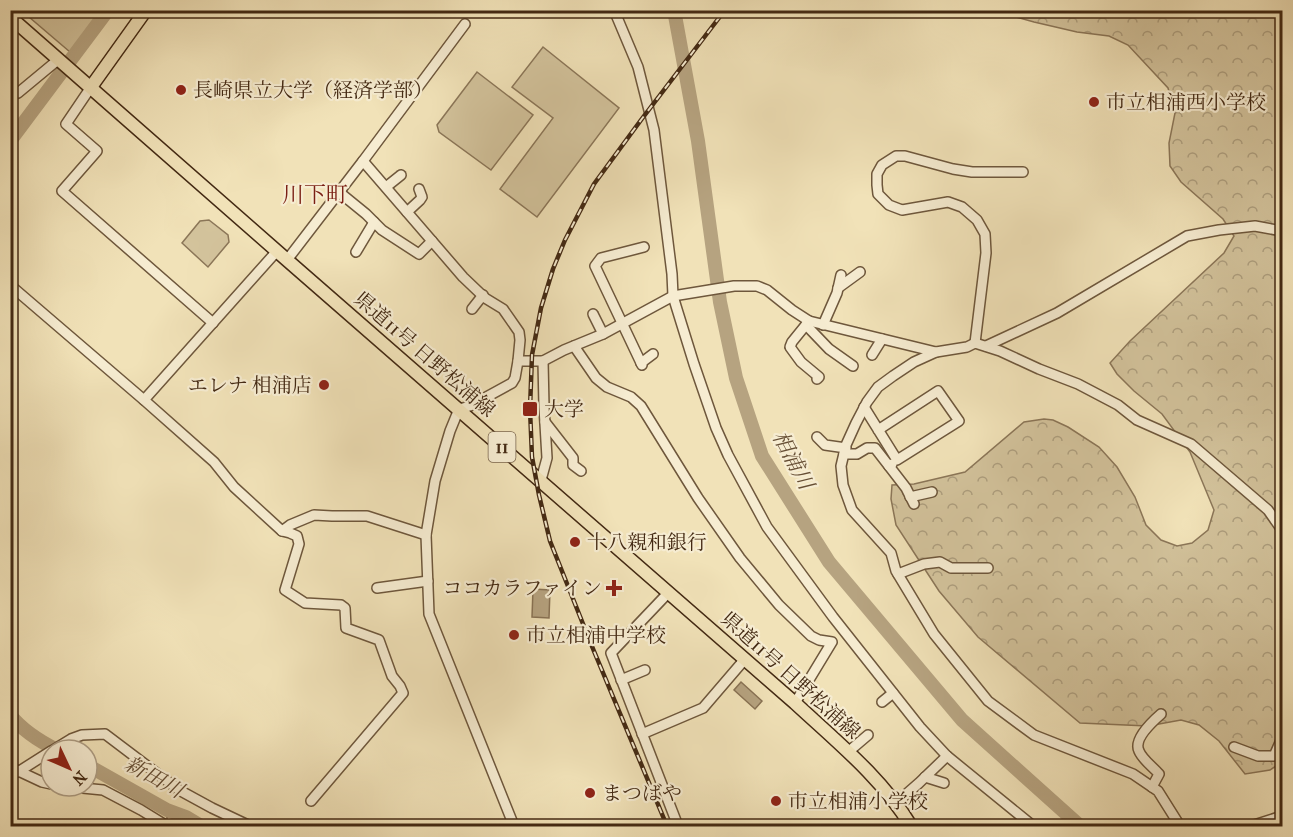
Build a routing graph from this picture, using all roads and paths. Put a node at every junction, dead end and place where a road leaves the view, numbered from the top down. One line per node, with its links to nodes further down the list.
1 (146, 10): 6 (main road)
2 (614, 10): 26 (street)
3 (10, 17): 5 (main road, 県道11号 日野松浦線 / 11)
4 (465, 24): 8 (street)
5 (60, 60): 6 (main road, 県道11号 日野松浦線 / 11); 7 (street)
6 (86, 83): 19 (main road, 県道11号 日野松浦線 / 11); 30 (street)
7 (10, 88)
8 (363, 161): 11 (street); 13 (street)
9 (1023, 172): 36 (street)
10 (401, 176): 11 (street)
11 (386, 187): 14 (street)
12 (419, 189): 14 (street)
13 (339, 192): 15 (street); 21 (street)
14 (407, 212): 17 (street)
15 (374, 222): 17 (street); 20 (street)
16 (1282, 231): 38 (street)
17 (432, 241): 27 (street)
18 (644, 247): 32 (street)
19 (277, 251): 21 (main road, 県道11号 日野松浦線 / 11); 30 (street)
20 (356, 252)
21 (287, 260): 48 (main road, 県道11号 日野松浦線 / 11)
22 (860, 272): 25 (street)
23 (841, 275): 25 (street)
24 (10, 285): 46 (street)
25 (838, 288): 33 (street)
26 (676, 295): 31 (street); 32 (street); 65 (street)
27 (483, 296): 28 (street); 42 (street)
28 (472, 309)
29 (593, 314): 34 (street)
30 (213, 323): 46 (street)
31 (807, 323): 33 (street); 44 (street); 45 (street)
32 (622, 324): 34 (street); 40 (street)
33 (823, 325): 35 (street)
34 (603, 334): 37 (street)
35 (882, 339): 39 (street); 41 (street)
36 (975, 343): 38 (street); 39 (street)
37 (574, 346): 43 (street); 66 (street)
38 (986, 346): 57 (street)
39 (936, 352): 47 (street)
40 (653, 354)
41 (872, 355)
42 (518, 361): 43 (street); 48 (street)
43 (543, 361): 49 (street)
44 (853, 366)
45 (817, 379)
46 (144, 400): 58 (street)
47 (864, 407): 50 (street); 52 (street)
48 (459, 409): 55 (main road, 県道11号 日野松浦線 / 11); 59 (street)
49 (545, 422): 54 (street); 55 (street)
50 (878, 430): 53 (street); 53 (street)
51 (822, 445): 52 (street)
52 (845, 451): 53 (street); 61 (street)
53 (893, 463): 56 (street)
54 (580, 471)
55 (541, 480): 64 (main road, 県道11号 日野松浦線 / 11)
56 (932, 492)
57 (1282, 530)
58 (282, 531): 59 (street); 88 (street)
59 (426, 536): 62 (street)
60 (988, 568): 61 (street)
61 (898, 574): 86 (street)
62 (428, 581): 63 (street); 93 (street)
63 (377, 588)
64 (669, 592): 67 (main road, 県道11号 日野松浦線 / 11); 69 (street)
65 (852, 641): 66 (street); 70 (street)
66 (832, 642): 72 (street)
67 (745, 659): 72 (main road, 県道11号 日野松浦線 / 11); 74 (street)
68 (645, 670): 69 (street)
69 (621, 681): 74 (street)
70 (893, 693): 71 (street); 80 (street)
71 (882, 702)
72 (795, 703): 79 (main road, 県道11号 日野松浦線 / 11)
73 (1161, 714): 86 (street)
74 (642, 734): 94 (street)
75 (868, 735): 79 (street)
76 (74, 738): 92 (street)
77 (1282, 738): 78 (street)
78 (1234, 747)
79 (848, 752): 89 (main road, 県道11号 日野松浦線 / 11)
80 (947, 756): 83 (street); 96 (street)
81 (39, 758): 82 (street)
82 (14, 769): 84 (street)
83 (925, 777): 85 (street); 89 (street)
84 (39, 782)
85 (944, 783)
86 (1152, 787): 97 (street)
87 (99, 790): 91 (street)
88 (311, 801)
89 (896, 804): 95 (main road, 県道11号 日野松浦線 / 11)
90 (1282, 816): 98 (street)
91 (167, 826)
92 (250, 826)
93 (514, 826)
94 (678, 826)
95 (911, 826)
96 (1033, 826)
97 (1180, 826)
98 (1251, 826)

